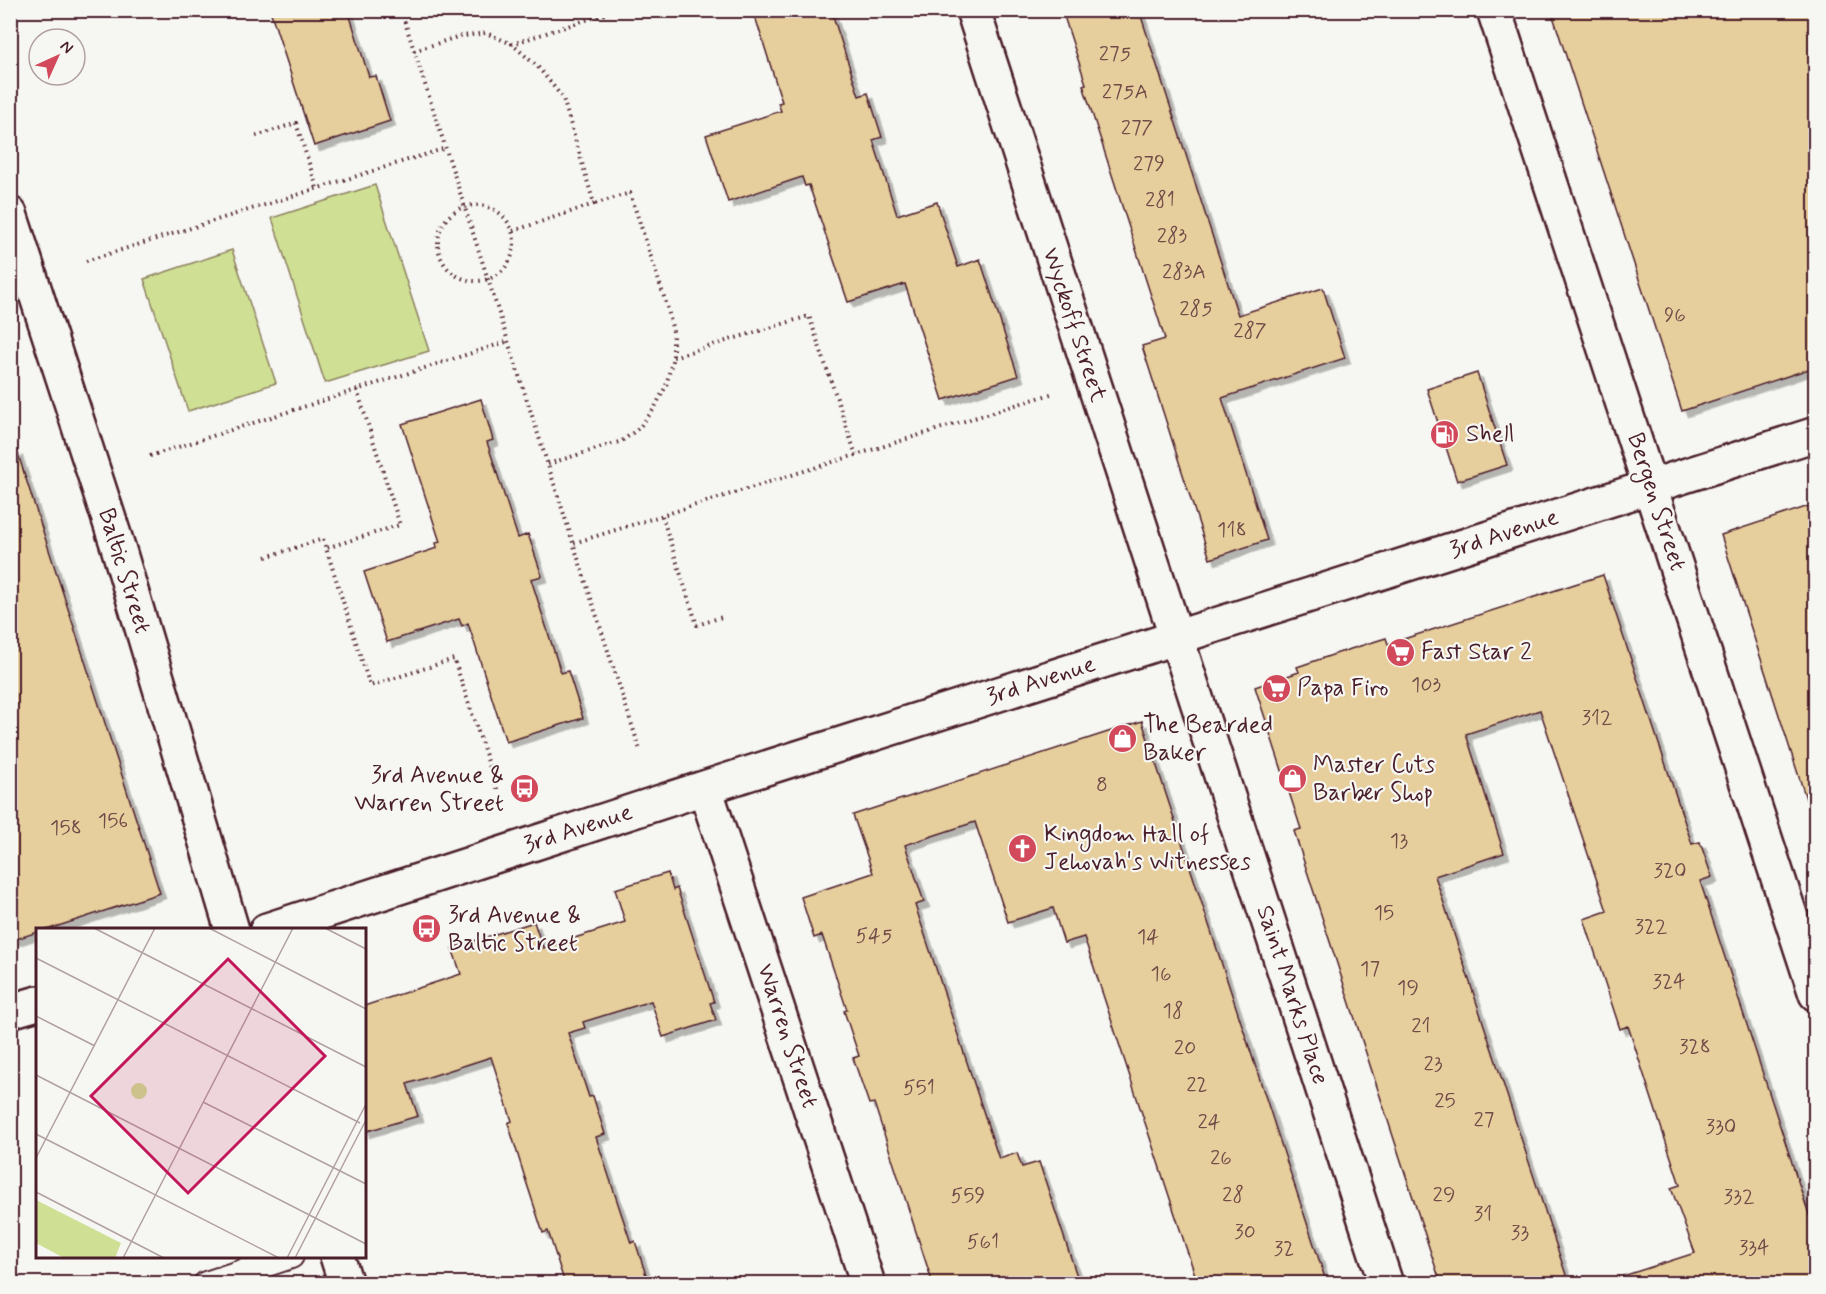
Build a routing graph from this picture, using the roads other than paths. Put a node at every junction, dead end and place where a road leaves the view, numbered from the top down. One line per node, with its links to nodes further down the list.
1 (973, 10): 6 (street, Wyckoff Street)
2 (1494, 10): 5 (street, Bergen Street)
3 (10, 214): 8 (street, Baltic Street)
4 (1815, 434): 5 (street, 3rd Avenue)
5 (1651, 487): 6 (street, 3rd Avenue); 10 (street, Bergen Street)
6 (1176, 638): 7 (street, 3rd Avenue); 18 (street, Saint Marks Place)
7 (705, 788): 9 (street, 3rd Avenue); 17 (street, Warren Street)
8 (231, 928)
9 (273, 928)
10 (1815, 994)
11 (36, 1004): 12 (street)
12 (10, 1011)
13 (288, 1258): 15 (lane)
14 (337, 1258): 16 (street)
15 (206, 1284)
16 (346, 1284)
17 (868, 1284)
18 (1386, 1284)

